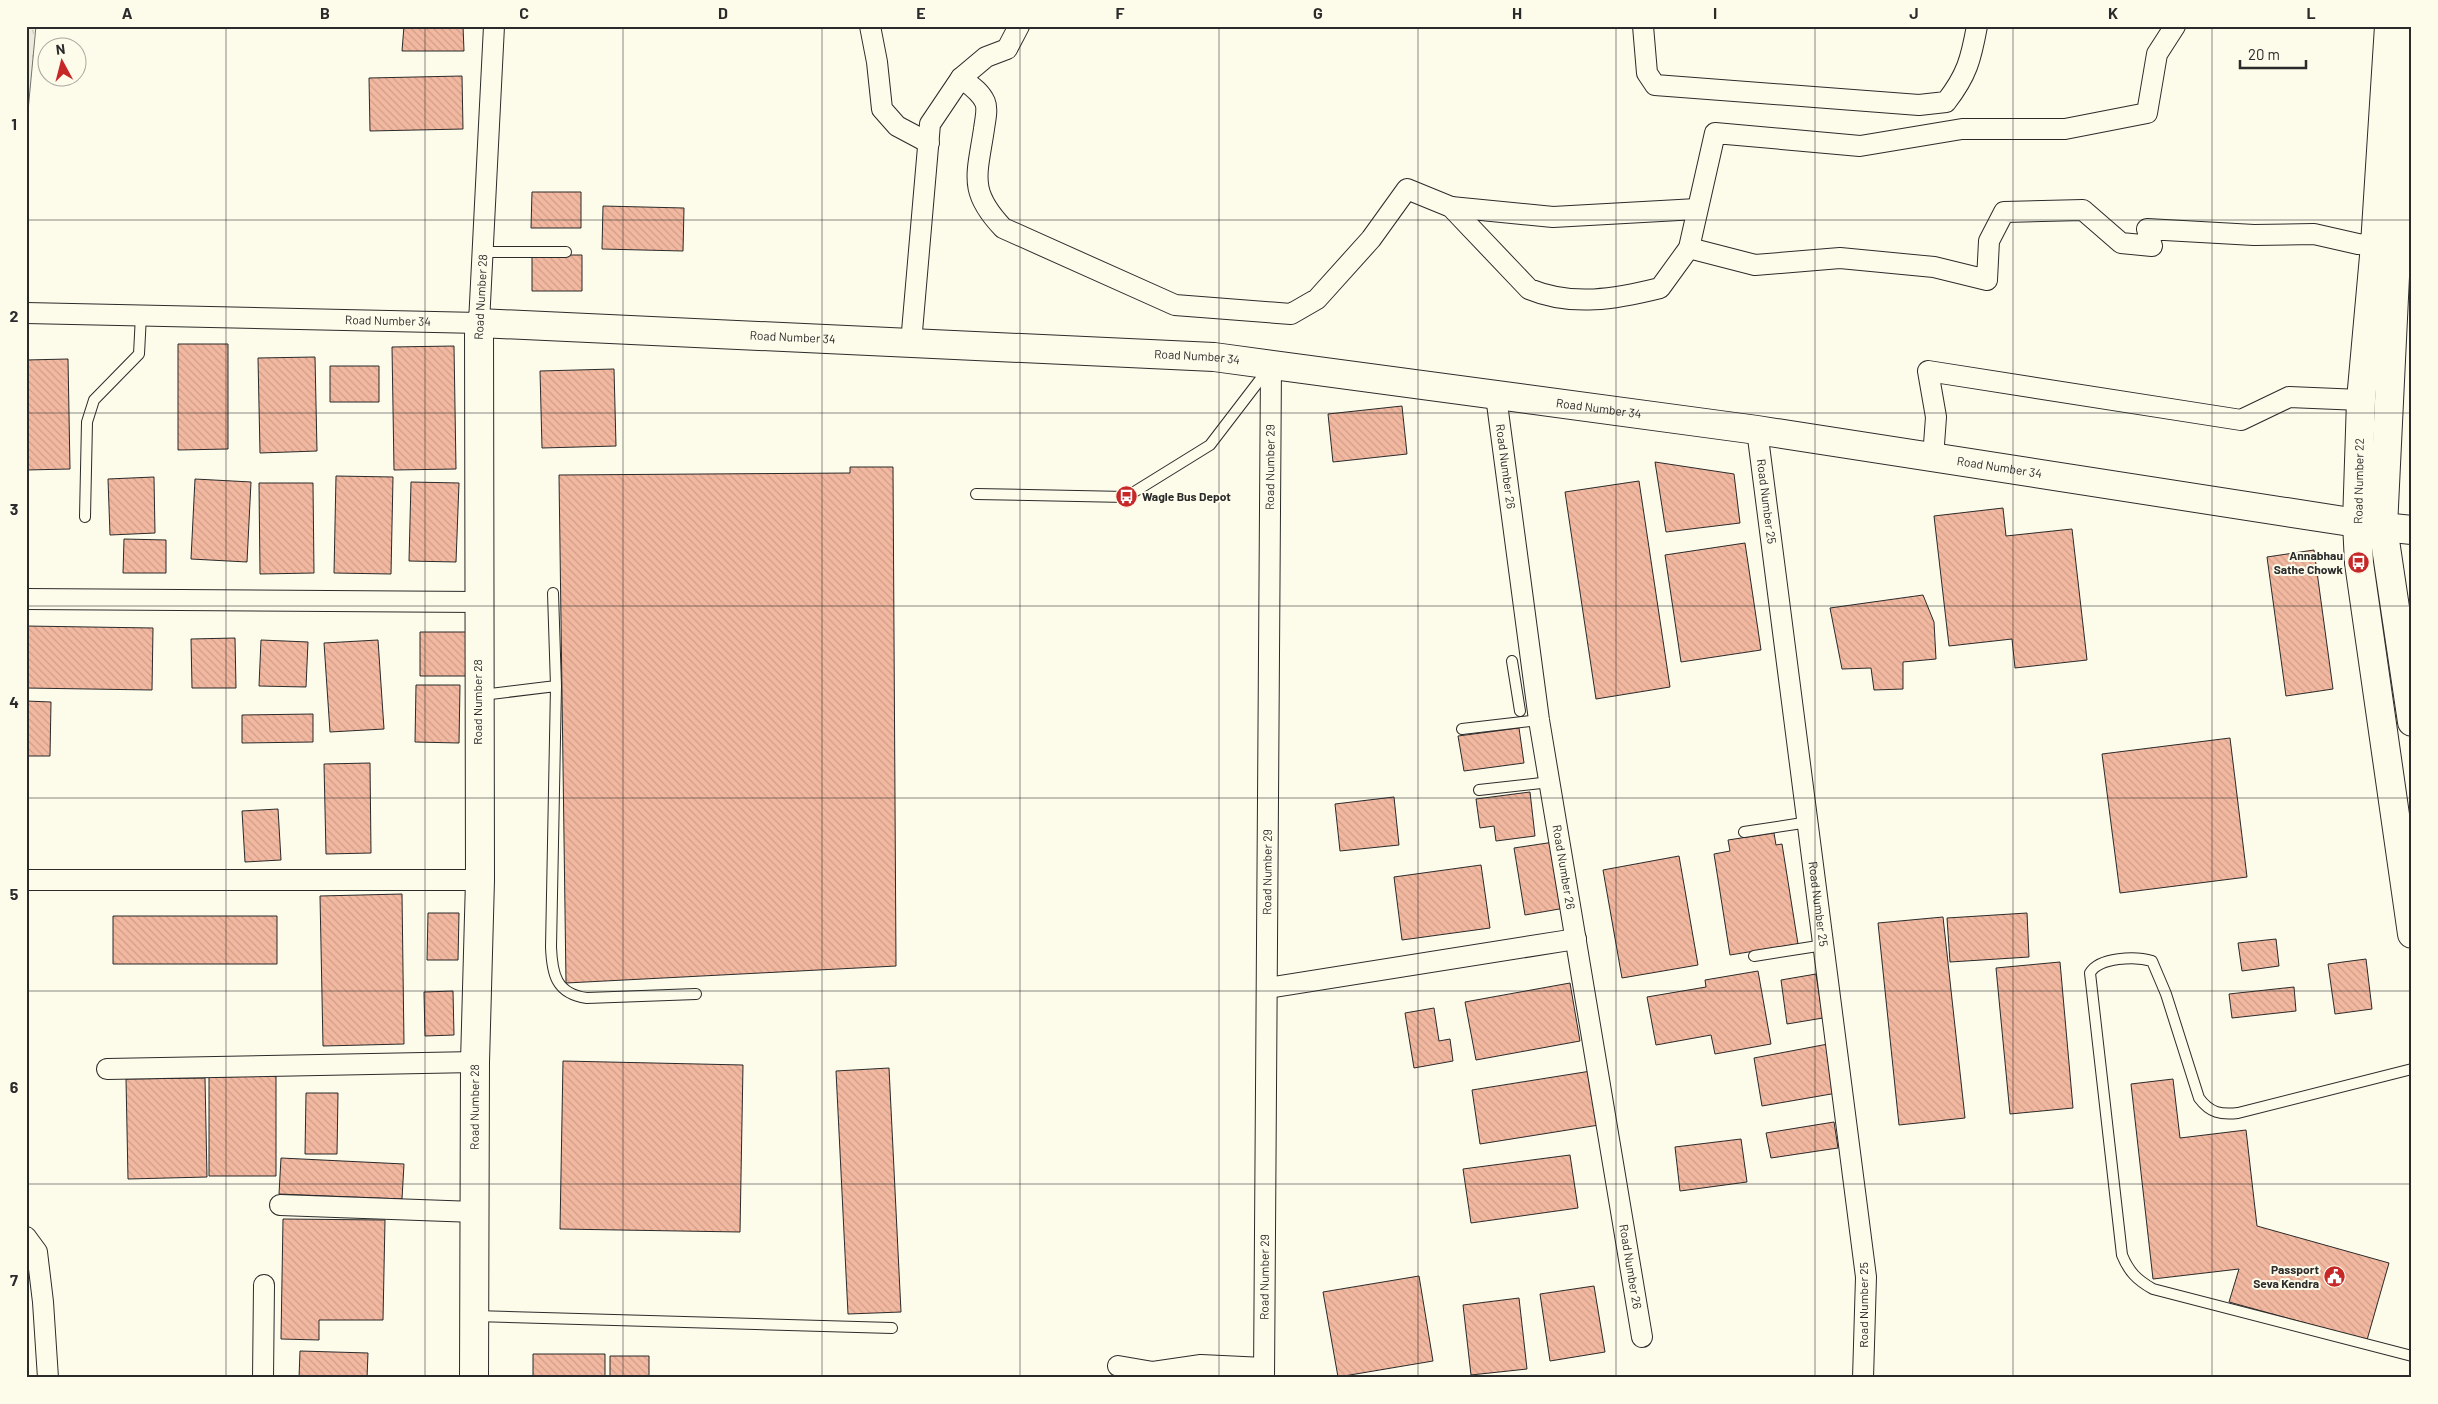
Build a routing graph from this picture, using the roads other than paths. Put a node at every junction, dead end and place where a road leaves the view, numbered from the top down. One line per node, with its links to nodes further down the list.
1 (494, 26): 15 (street, Road Number 28)
2 (870, 26): 10 (street)
3 (1019, 26): 9 (street)
4 (1643, 26): 5 (street)
5 (1977, 26)
6 (2174, 26): 12 (street)
7 (2388, 26): 13 (street, Road Number 22)
8 (2407, 26): 28 (street, Road Number 22)
9 (961, 78): 10 (street); 11 (street)
10 (928, 143): 20 (street)
11 (1451, 207): 12 (street); 14 (street)
12 (1697, 209): 14 (street)
13 (2375, 245): 14 (street); 23 (street, Road Number 22)
14 (1689, 248)
15 (483, 252): 16 (lane); 19 (street, Road Number 28)
16 (566, 252)
17 (26, 312): 18 (street, Road Number 34)
18 (141, 315): 19 (street, Road Number 34); 27 (lane)
19 (479, 324): 20 (street, Road Number 34); 32 (street, Road Number 28)
20 (911, 343): 21 (street, Road Number 34)
21 (1271, 365): 22 (street, Road Number 34); 26 (lane); 51 (street, Road Number 29)
22 (1496, 396): 24 (street, Road Number 34); 34 (street, Road Number 26)
23 (2361, 400): 25 (street); 28 (street, Road Number 22)
24 (1757, 430): 25 (street, Road Number 34); 43 (street, Road Number 25)
25 (1933, 458): 28 (street, Road Number 34)
26 (976, 494)
27 (85, 517)
28 (2370, 525): 29 (street, Road Number 34); 39 (street, Road Number 22); 47 (street, Road Number 22)
29 (2412, 530)
30 (553, 593): 35 (lane)
31 (26, 600): 32 (street)
32 (478, 602): 36 (street, Road Number 28)
33 (1512, 662): 34 (lane)
34 (1524, 682): 37 (lane); 38 (street, Road Number 26)
35 (556, 686): 36 (lane); 52 (lane)
36 (478, 696): 46 (street, Road Number 28)
37 (1520, 711)
38 (1539, 720): 40 (lane); 41 (street, Road Number 26)
39 (2412, 722)
40 (1462, 728)
41 (1550, 782): 42 (lane); 48 (street, Road Number 26)
42 (1479, 790)
43 (1809, 822): 44 (lane); 49 (street, Road Number 25)
44 (1744, 832)
45 (26, 880): 46 (street)
46 (480, 880): 53 (street, Road Number 28)
47 (2412, 934)
48 (1576, 939): 51 (street); 62 (street, Road Number 26)
49 (1824, 945): 50 (lane); 69 (street, Road Number 25)
50 (1754, 956)
51 (1267, 988): 65 (street, Road Number 29)
52 (696, 994)
53 (475, 1062): 54 (street); 57 (street, Road Number 28)
54 (108, 1069)
55 (2412, 1069): 63 (lane)
56 (280, 1205): 57 (street)
57 (475, 1212): 60 (street, Road Number 28)
58 (26, 1237): 66 (street)
59 (264, 1286): 67 (street)
60 (474, 1316): 61 (lane); 68 (street, Road Number 28)
61 (892, 1328)
62 (1642, 1336)
63 (2412, 1356)
64 (1118, 1366): 65 (street)
65 (1264, 1373)
66 (48, 1378)
67 (263, 1378)
68 (474, 1378)
69 (1863, 1378)

